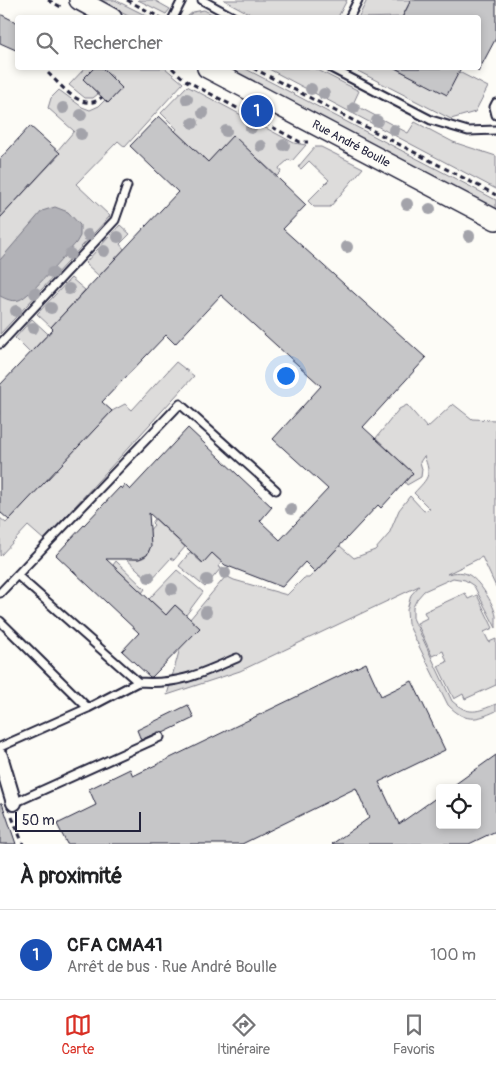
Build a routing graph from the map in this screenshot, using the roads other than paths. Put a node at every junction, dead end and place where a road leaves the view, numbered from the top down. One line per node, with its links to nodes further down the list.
1 (79, 0): 5 (street)
2 (182, 0): 6 (lane)
3 (202, 0): 7 (lane)
4 (358, 0): 8 (lane)
5 (106, 15)
6 (174, 15)
7 (230, 15)
8 (350, 15)
9 (211, 70): 15 (street, Rue André Boulle)
10 (335, 70): 13 (lane)
11 (496, 103): 12 (lane)
12 (496, 115)
13 (496, 130)
14 (127, 186): 16 (lane)
15 (496, 220)
16 (0, 344)
17 (276, 490): 18 (lane)
18 (18, 576): 19 (lane); 22 (lane)
19 (0, 593)
20 (0, 621): 23 (lane)
21 (237, 658): 22 (lane)
22 (138, 682): 23 (lane)
23 (88, 708): 25 (lane)
24 (160, 736): 27 (lane)
25 (0, 747)
26 (0, 756): 27 (street)
27 (14, 803)

